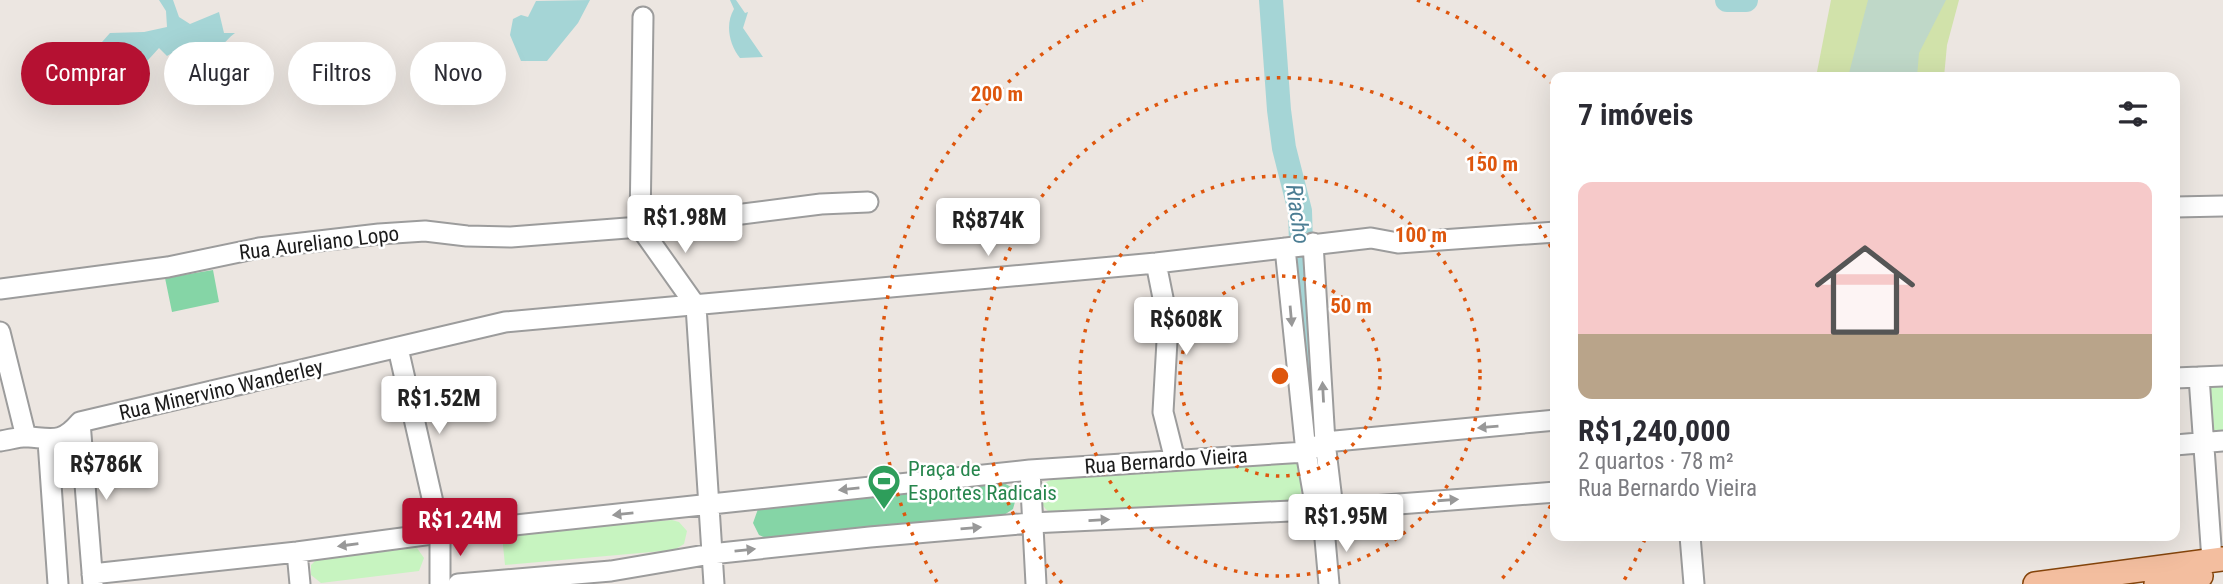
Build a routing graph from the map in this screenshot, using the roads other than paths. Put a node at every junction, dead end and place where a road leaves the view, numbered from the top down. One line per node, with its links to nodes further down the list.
1 (643, 17): 5 (street)
2 (868, 202): 5 (street, Rua Aureliano Lopo)
3 (2223, 206): 4 (street)
4 (2180, 207)
5 (640, 227): 10 (street, Rua Aureliano Lopo); 11 (street)
6 (1550, 232): 7 (street, Rua Minervino Wanderley)
7 (1313, 243): 8 (street, Rua Minervino Wanderley); 22 (street, one-way to 7)
8 (1285, 248): 9 (street, Rua Minervino Wanderley); 25 (street, one-way to 25)
9 (1156, 263): 11 (street, Rua Minervino Wanderley); 26 (street)
10 (0, 289)
11 (696, 306): 13 (street, Rua Minervino Wanderley); 29 (street)
12 (0, 332): 19 (street)
13 (398, 348): 18 (street, Rua Minervino Wanderley); 32 (street)
14 (2223, 376): 15 (street)
15 (2199, 377): 16 (street); 23 (street)
16 (2180, 378)
17 (1550, 421): 22 (street, Rua Bernardo Vieira, one-way to 22)
18 (80, 422): 20 (street, Rua Minervino Wanderley); 37 (street)
19 (26, 437): 20 (street); 21 (street)
20 (48, 441): 38 (street)
21 (0, 442)
22 (1325, 442): 25 (street, Rua Bernardo Vieira); 30 (street)
23 (2213, 442): 24 (street); 36 (street)
24 (2180, 444)
25 (1306, 452): 26 (street, Rua Bernardo Vieira); 30 (street)
26 (1175, 460): 27 (street, Rua Bernardo Vieira)
27 (1030, 470): 29 (street, Rua Bernardo Vieira, one-way to 29); 31 (street)
28 (1550, 492): 30 (street, one-way to 28)
29 (709, 505): 32 (street, Rua Bernardo Vieira, one-way to 32); 35 (street)
30 (1324, 509): 31 (street, one-way to 30); 44 (street)
31 (1031, 523): 35 (street, one-way to 31); 43 (street)
32 (440, 533): 34 (street, Rua Bernardo Vieira, one-way to 34); 40 (street)
33 (1690, 541): 45 (street)
34 (297, 552): 37 (street, Rua Bernardo Vieira); 39 (street)
35 (711, 554): 41 (street); 42 (street)
36 (2212, 571): 46 (main road); 47 (main road)
37 (92, 574): 38 (street, Rua Bernardo Vieira)
38 (58, 575)
39 (300, 584)
40 (440, 584)
41 (458, 584)
42 (713, 584)
43 (1036, 584)
44 (1329, 584)
45 (1694, 584)
46 (2035, 584)
47 (2156, 584)

